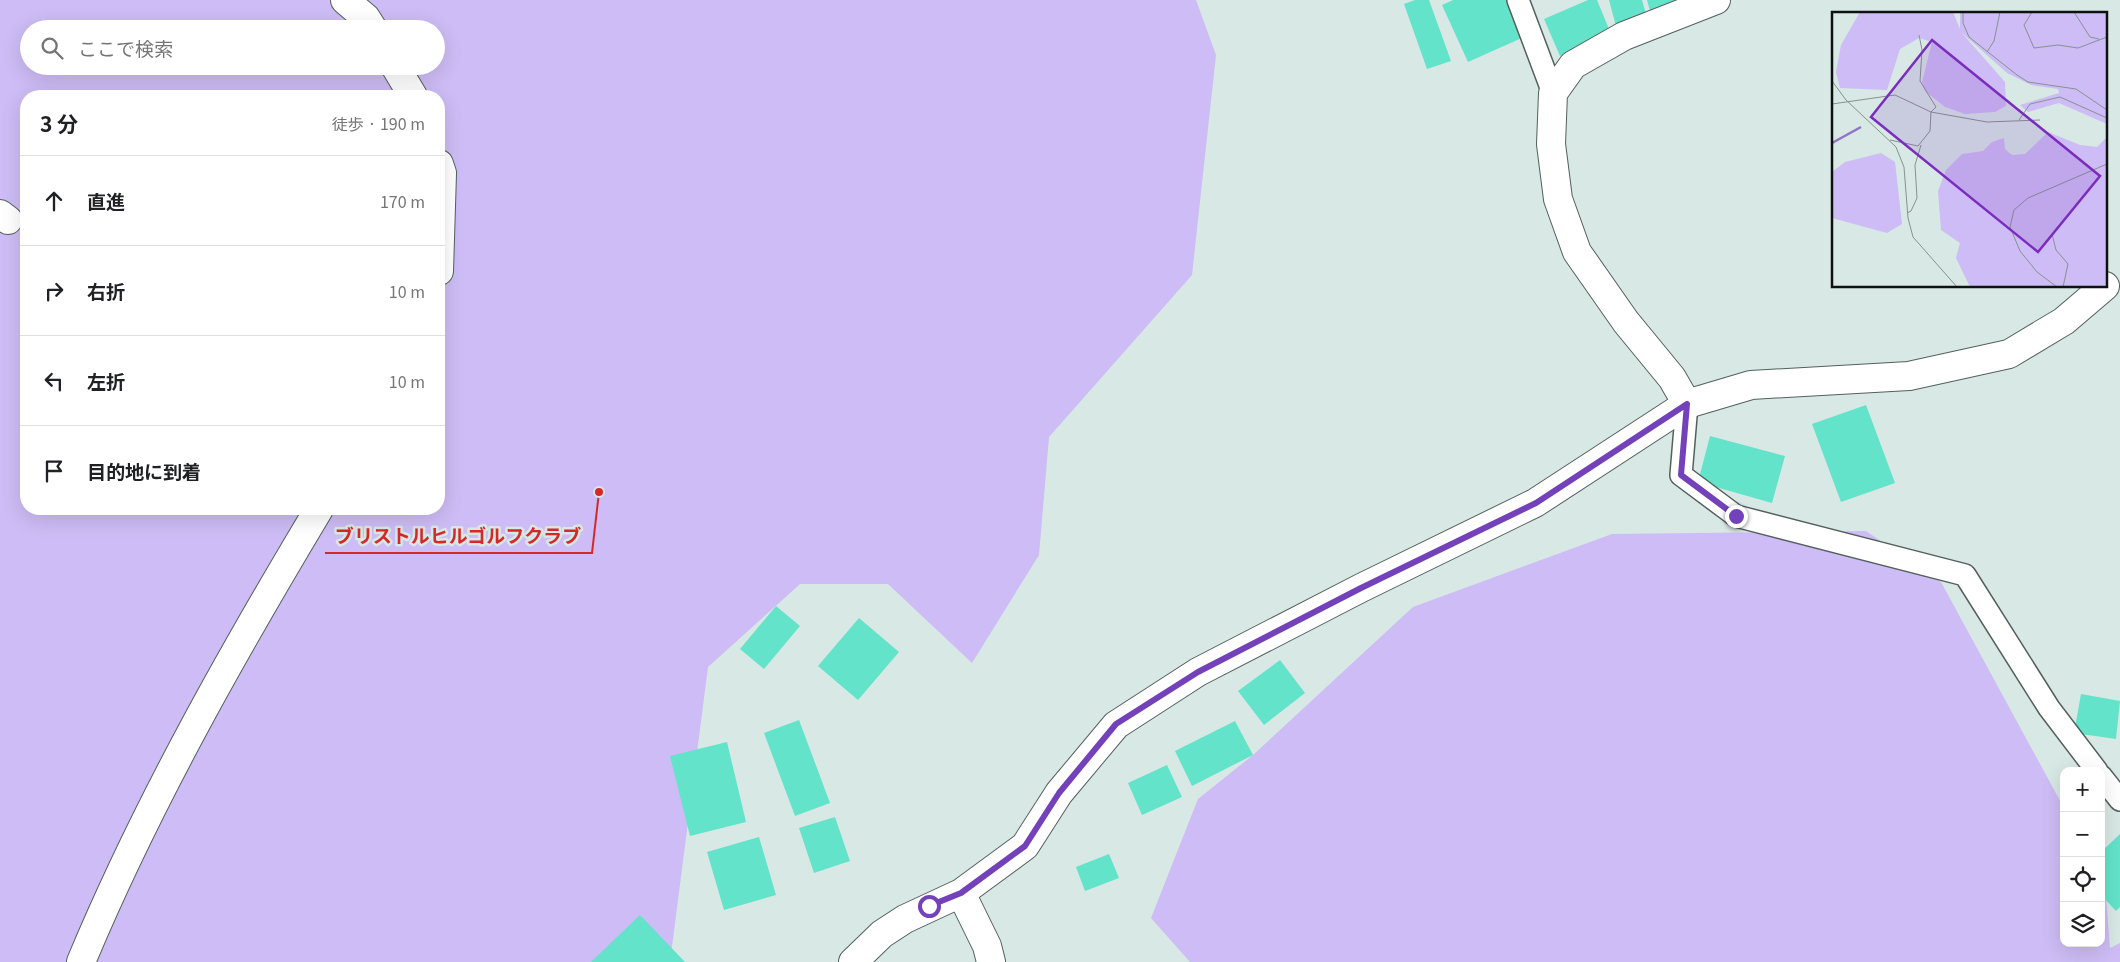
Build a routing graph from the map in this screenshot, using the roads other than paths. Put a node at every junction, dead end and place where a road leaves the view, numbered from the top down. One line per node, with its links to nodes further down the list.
1 (345, 0): 4 (street)
2 (1518, 0): 7 (lane)
3 (1716, 0): 7 (street)
4 (367, 20)
5 (400, 75): 6 (street)
6 (409, 90)
7 (1553, 93): 11 (street)
8 (2120, 274): 9 (street)
9 (2108, 284)
10 (2104, 288): 11 (street)
11 (1687, 404): 13 (lane); 16 (street)
12 (315, 515): 17 (street)
13 (2095, 767)
14 (2105, 781): 15 (lane)
15 (2120, 800)
16 (961, 893): 18 (street); 19 (street)
17 (81, 962)
18 (852, 962)
19 (991, 962)

